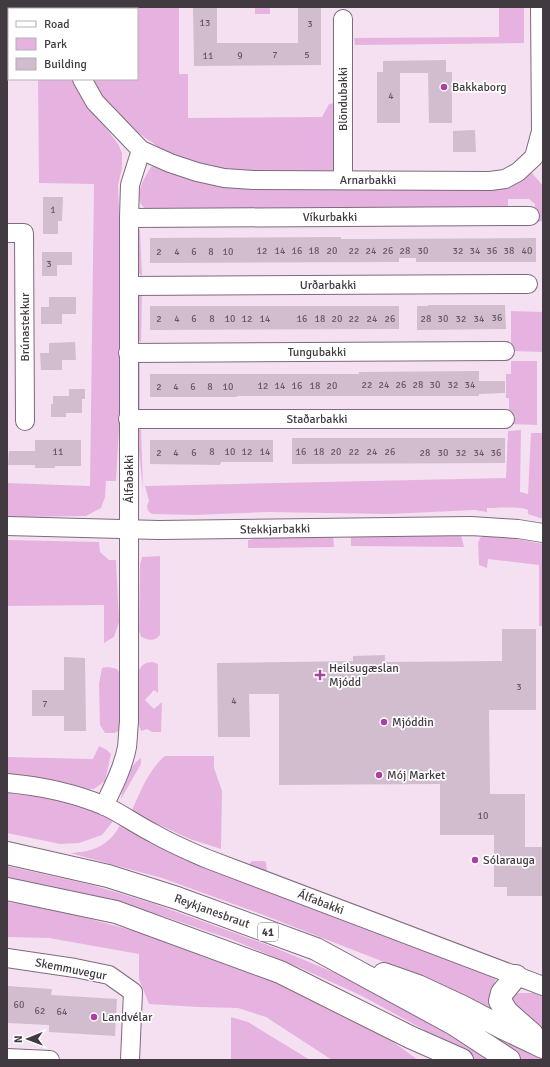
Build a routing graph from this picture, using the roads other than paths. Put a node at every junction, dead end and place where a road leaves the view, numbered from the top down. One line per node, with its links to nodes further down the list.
1 (540, 7): 5 (street, Arnarbakki)
2 (343, 19): 5 (street, Blöndubakki)
3 (83, 80): 4 (street, Arnarbakki)
4 (141, 150): 5 (street, Arnarbakki); 7 (street, Álfabakki)
5 (343, 180)
6 (530, 216): 7 (street, Víkurbakki)
7 (129, 218): 10 (street, Álfabakki)
8 (16, 233): 15 (street, Brúnastekkur)
9 (528, 284): 10 (street, Urðarbakki)
10 (128, 286): 12 (street, Álfabakki)
11 (506, 351): 12 (street, Tungubakki)
12 (128, 353): 14 (street, Álfabakki)
13 (505, 419): 14 (street, Staðarbakki)
14 (128, 420): 17 (street, Álfabakki)
15 (25, 421)
16 (7, 526): 17 (street, Stekkjarbakki)
17 (129, 530): 18 (street, Stekkjarbakki); 20 (street, Álfabakki)
18 (543, 533)
19 (7, 783): 20 (street, Álfabakki)
20 (104, 806): 25 (street, Álfabakki)
21 (7, 853): 23 (highway, Reykjanesbraut / 41)
22 (7, 889): 27 (highway)
23 (316, 949): 28 (highway); 34 (highway, Reykjanesbraut / 41)
24 (7, 958): 31 (street, Skemmuvegur)
25 (516, 976): 26 (street, Álfabakki); 28 (highway)
26 (543, 986)
27 (410, 1037): 32 (highway); 33 (highway)
28 (543, 1046)
29 (7, 1058): 30 (street)
30 (50, 1060)
31 (130, 1060)
32 (431, 1060)
33 (462, 1060)
34 (509, 1060)

